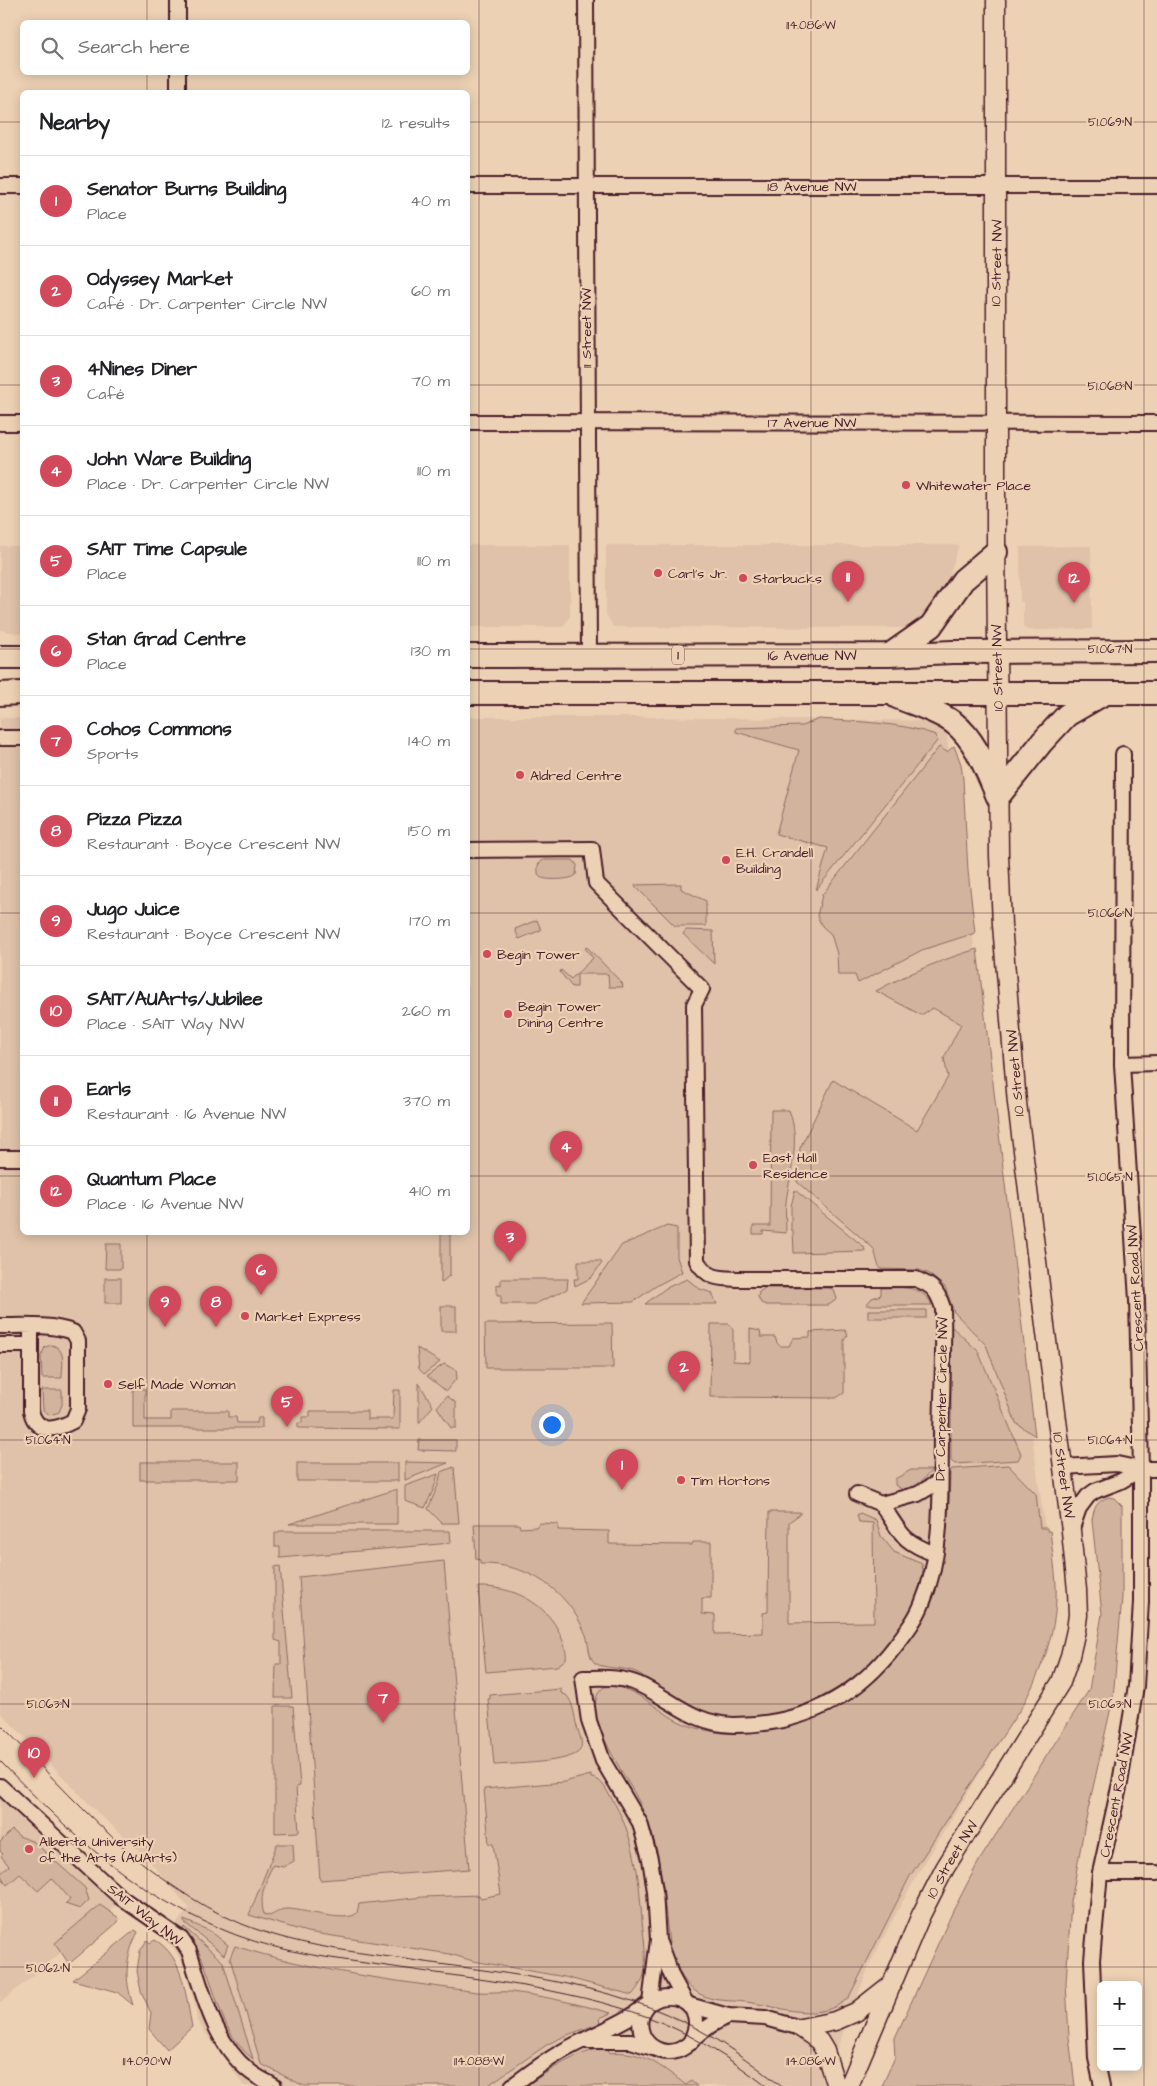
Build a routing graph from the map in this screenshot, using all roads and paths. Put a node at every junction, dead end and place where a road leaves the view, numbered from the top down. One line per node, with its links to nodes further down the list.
1 (178, 0): 4 (street)
2 (586, 0): 10 (street, 11 Street NW)
3 (996, 0): 11 (street, 10 Street NW)
4 (178, 20)
5 (178, 75): 6 (street)
6 (178, 90)
7 (0, 186): 8 (street)
8 (20, 186)
9 (470, 186): 10 (street, 18 Avenue NW)
10 (586, 186): 11 (street, 18 Avenue NW); 14 (street, 11 Street NW)
11 (997, 186): 12 (street, 18 Avenue NW); 15 (street, 10 Street NW)
12 (1157, 186)
13 (470, 422): 14 (street, 17 Avenue NW)
14 (587, 422): 15 (street, 17 Avenue NW); 22 (street, 11 Street NW)
15 (996, 422): 18 (street, 17 Avenue NW); 19 (street, 10 Street NW)
16 (0, 423): 17 (street)
17 (20, 423)
18 (1157, 423)
19 (996, 552): 21 (street, 10 Street NW); 23 (highway)
20 (1157, 651): 21 (highway, 16 Avenue NW / 1)
21 (997, 652): 23 (highway, 16 Avenue NW / 1); 33 (street, 10 Street NW)
22 (589, 655): 23 (highway, 16 Avenue NW / 1); 24 (highway, 16 Avenue NW / 1)
23 (889, 655)
24 (470, 656)
25 (0, 657): 26 (highway)
26 (20, 657)
27 (1106, 692): 28 (highway); 33 (highway); 37 (highway)
28 (1157, 692)
29 (470, 693): 30 (highway)
30 (887, 693): 33 (highway); 37 (highway)
31 (0, 694): 32 (highway)
32 (20, 694)
33 (997, 694): 37 (street, 10 Street NW)
34 (0, 738): 35 (street)
35 (20, 738)
36 (1123, 754): 40 (street, Crescent Road NW)
37 (998, 797): 47 (street, 10 Street NW)
38 (470, 850): 50 (street, Dr. Carpenter Circle NW)
39 (1157, 1063): 40 (street)
40 (1122, 1064): 48 (street, Crescent Road NW)
41 (0, 1158): 42 (street)
42 (20, 1158)
43 (0, 1326): 44 (street)
44 (31, 1327): 46 (street); 46 (street)
45 (0, 1345): 46 (street)
46 (31, 1345)
47 (1062, 1467): 48 (street); 53 (street, 10 Street NW)
48 (1141, 1469): 49 (street); 53 (street); 56 (street, Crescent Road NW)
49 (1157, 1469)
50 (940, 1481): 52 (street); 54 (street, Dr. Carpenter Circle NW)
51 (857, 1494): 52 (street)
52 (881, 1504): 54 (street)
53 (1071, 1531): 59 (street, 10 Street NW)
54 (935, 1554): 58 (street, Dr. Carpenter Circle NW)
55 (0, 1786): 67 (street, SAIT Way NW)
56 (1100, 1873): 57 (street); 71 (street, Crescent Road NW)
57 (1157, 1873)
58 (658, 1940): 60 (street); 61 (street)
59 (890, 1985): 63 (street); 70 (street, 10 Street NW)
60 (687, 2003): 61 (street); 62 (street); 65 (street)
61 (648, 2004): 64 (street); 66 (street)
62 (728, 2016): 63 (street); 65 (street)
63 (800, 2028): 69 (street)
64 (580, 2042): 66 (street); 68 (street)
65 (690, 2043): 66 (street)
66 (653, 2048)
67 (274, 2086)
68 (512, 2086)
69 (836, 2086)
70 (849, 2086)
71 (1102, 2086)

